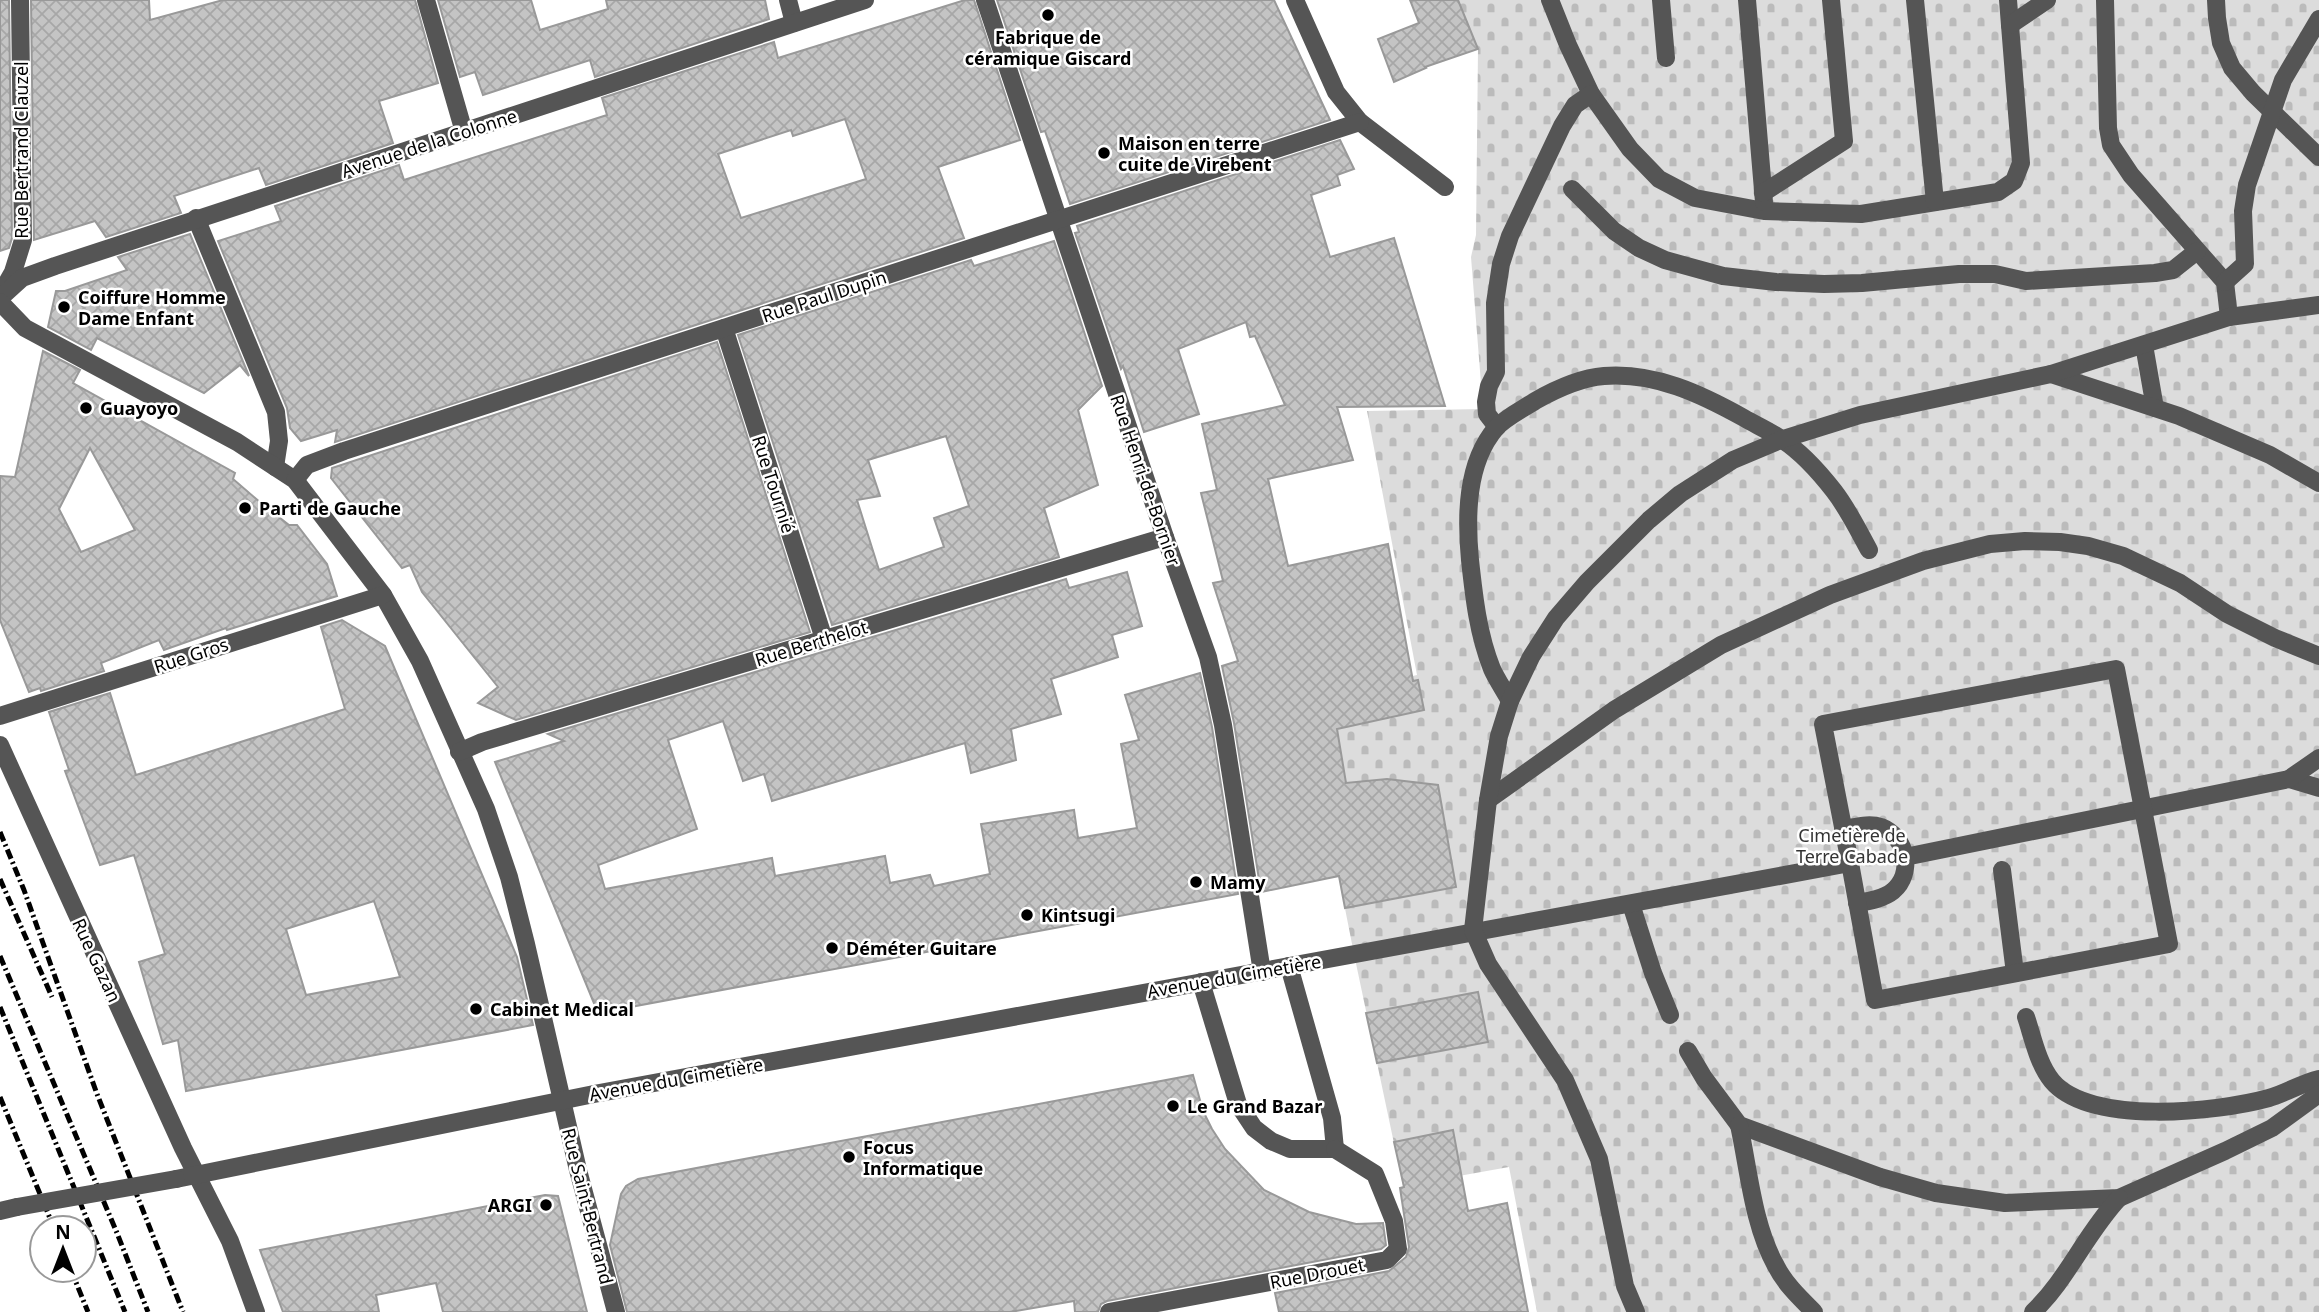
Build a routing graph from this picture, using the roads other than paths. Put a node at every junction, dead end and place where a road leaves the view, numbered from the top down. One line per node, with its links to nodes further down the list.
1 (20, 0): 33 (street, Rue Bertrand Clauzel)
2 (426, 0): 23 (street)
3 (788, 0): 17 (street)
4 (865, 0): 17 (street, Avenue de la Colonne)
5 (985, 0): 30 (street, Rue Henri-de-Bornier)
6 (1295, 0): 22 (street)
7 (1550, 0): 20 (street)
8 (1661, 0): 19 (street)
9 (1747, 0): 27 (street)
10 (1831, 0): 27 (street)
11 (1915, 0): 28 (street)
12 (2008, 0): 18 (street)
13 (2048, 0): 18 (street)
14 (2105, 0): 31 (street)
15 (2216, 0): 21 (street)
16 (2319, 19): 21 (street)
17 (794, 23): 23 (street, Avenue de la Colonne)
18 (2010, 25): 28 (street)
19 (1666, 58)
20 (1591, 94): 27 (street); 40 (street)
21 (2273, 111): 24 (street); 32 (street)
22 (1360, 122): 25 (street); 30 (street, Rue Paul Dupin)
23 (464, 132): 29 (street, Avenue de la Colonne)
24 (2319, 157)
25 (1446, 187)
26 (1572, 189): 31 (street)
27 (1763, 202): 28 (street)
28 (1935, 202)
29 (196, 218): 33 (street, Avenue de la Colonne); 42 (street)
30 (1059, 220): 36 (street, Rue Paul Dupin); 45 (street, Rue Henri-de-Bornier)
31 (2197, 251): 32 (street)
32 (2225, 282): 35 (street)
33 (0, 298): 42 (street, Rue Saint-Bertrand)
34 (2319, 305): 35 (street)
35 (2230, 317): 37 (street)
36 (724, 328): 43 (street, Rue Paul Dupin); 48 (street, Rue Tournié)
37 (2144, 345): 38 (street); 39 (street)
38 (2051, 374): 39 (street); 41 (street)
39 (2155, 408): 44 (street)
40 (1497, 427): 41 (street); 50 (street)
41 (1783, 439): 46 (street); 50 (street)
42 (275, 467): 43 (street, Rue Saint-Bertrand)
43 (295, 480): 47 (street, Rue Saint-Bertrand)
44 (2319, 483)
45 (1165, 537): 48 (street, Rue Berthelot); 67 (street, Rue Henri-de-Bornier)
46 (1869, 550)
47 (383, 596): 51 (street, Rue Gros); 53 (street, Rue Saint-Bertrand)
48 (824, 639): 53 (street, Rue Berthelot)
49 (2319, 656): 57 (street)
50 (1510, 701): 57 (street)
51 (0, 716)
52 (0, 745): 78 (street, Rue Gazan)
53 (459, 752): 75 (street, Rue Saint-Bertrand)
54 (2319, 758): 55 (street)
55 (2289, 779): 56 (street); 58 (street)
56 (2319, 788)
57 (1488, 800): 65 (street)
58 (2143, 808): 59 (street); 60 (street); 68 (street)
59 (1843, 829): 60 (street); 61 (street)
60 (1905, 857): 63 (street)
61 (1850, 863): 63 (street); 64 (street, Avenue du Cimetière)
62 (2002, 870): 68 (street)
63 (1857, 903): 68 (street)
64 (1632, 904): 65 (street, Avenue du Cimetière); 70 (street)
65 (1474, 930): 66 (street, Avenue du Cimetière); 81 (street)
66 (1289, 967): 67 (street, Avenue du Cimetière); 77 (street)
67 (1262, 972): 69 (street, Avenue du Cimetière)
68 (2015, 973)
69 (1201, 982): 75 (street, Avenue du Cimetière); 77 (street)
70 (1670, 1015)
71 (2026, 1017): 73 (street)
72 (1688, 1051): 76 (street)
73 (2319, 1079)
74 (2319, 1094): 79 (street)
75 (562, 1100): 78 (street, Avenue du Cimetière); 83 (street, Rue Saint-Bertrand)
76 (1739, 1125): 79 (street); 85 (street)
77 (1335, 1149): 84 (street, Rue Drouet)
78 (197, 1175): 80 (street, Avenue du Cimetière, bridge); 82 (street, Rue Gazan)
79 (2119, 1198): 86 (street)
80 (9, 1209)
81 (1635, 1311)
82 (256, 1312)
83 (615, 1312)
84 (1109, 1312)
85 (1814, 1312)
86 (2033, 1312)

